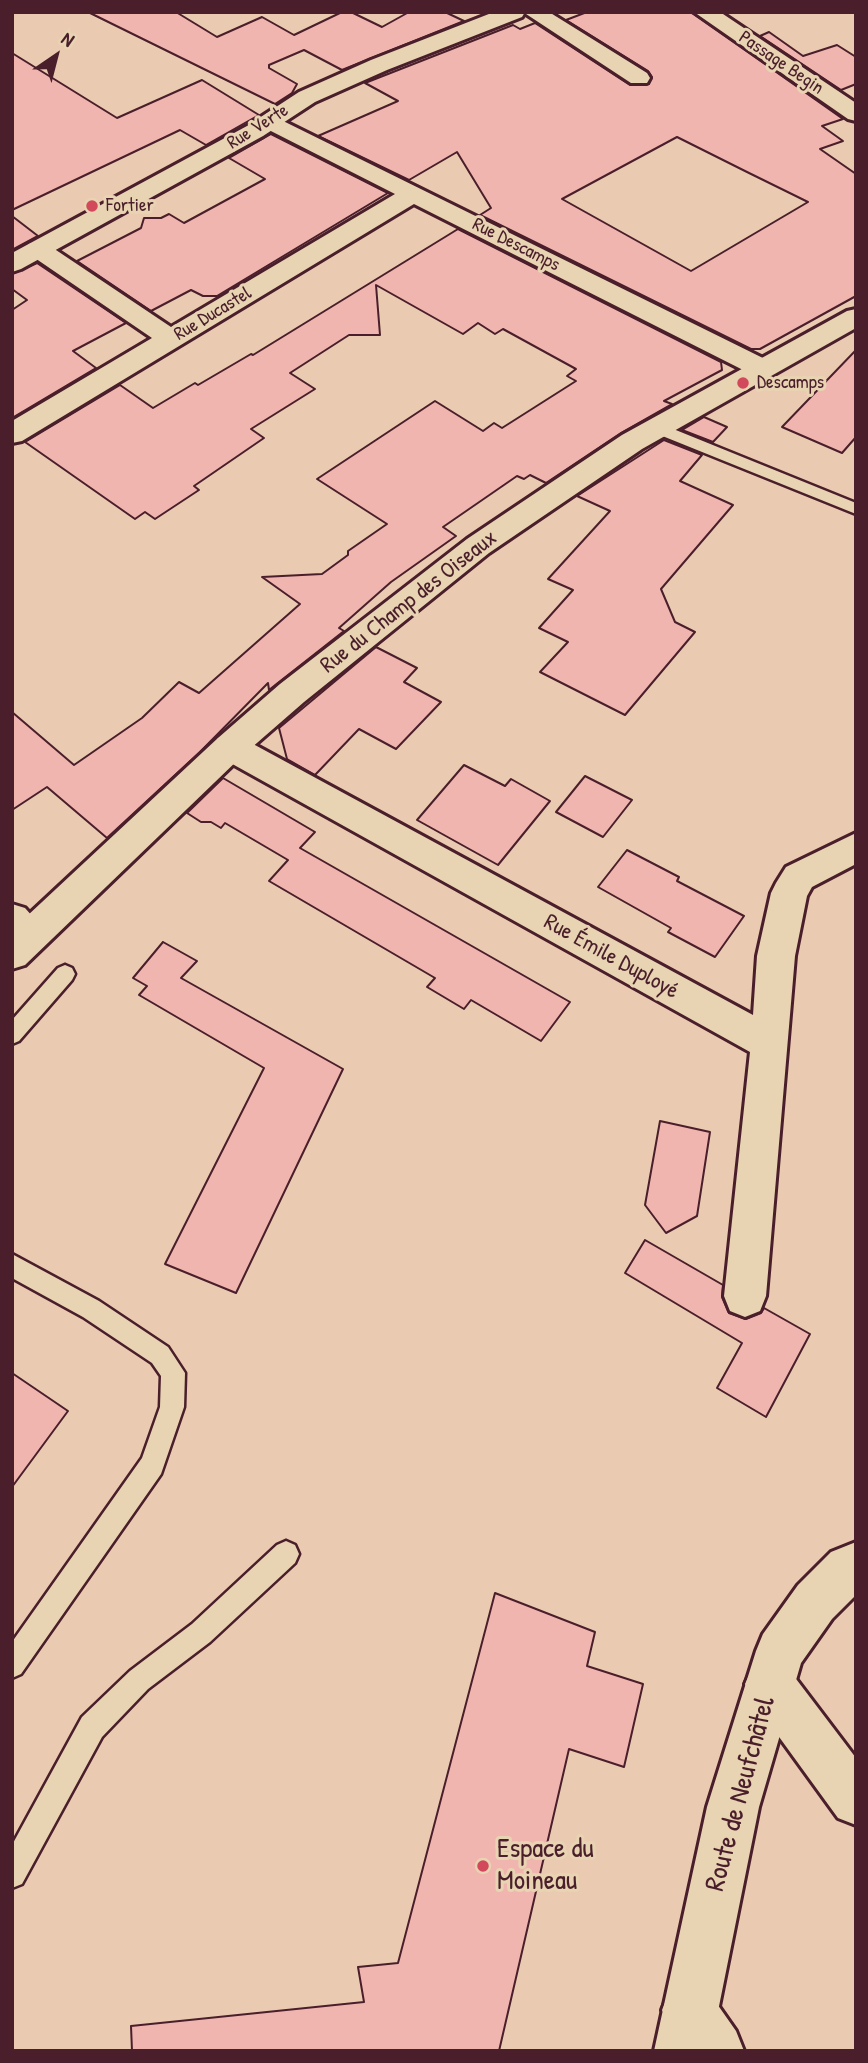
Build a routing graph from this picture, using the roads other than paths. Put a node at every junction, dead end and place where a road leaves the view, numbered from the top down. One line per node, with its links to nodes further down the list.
1 (514, 12): 6 (street, Rue Verte)
2 (534, 12): 4 (street)
3 (705, 12): 5 (street, Passage Begin)
4 (639, 78)
5 (856, 114)
6 (271, 122): 7 (street, Rue Descamps); 8 (street, Rue Verte)
7 (414, 193): 11 (street, Rue Ducastel); 12 (street, Rue Descamps)
8 (38, 249): 9 (street, Rue Verte); 11 (street)
9 (12, 264)
10 (856, 317): 12 (street, Rue du Champ des Oiseaux)
11 (171, 339): 14 (street, Rue Ducastel)
12 (761, 368): 13 (street, Rue du Champ des Oiseaux)
13 (656, 427): 15 (lane); 16 (street, Rue du Champ des Oiseaux)
14 (12, 434)
15 (856, 509)
16 (230, 747): 18 (street, Rue du Champ des Oiseaux); 21 (street, Rue Émile Duployé)
17 (856, 847): 21 (street)
18 (18, 937)
19 (65, 974): 20 (lane)
20 (12, 1035)
21 (770, 1044): 23 (street)
22 (12, 1265): 26 (lane)
23 (745, 1296)
24 (286, 1554): 29 (lane)
25 (856, 1566): 27 (street, Route de Neufchâtel)
26 (12, 1665)
27 (770, 1684): 28 (street); 30 (street, Route de Neufchâtel)
28 (856, 1800)
29 (12, 1874)
30 (696, 2037)

